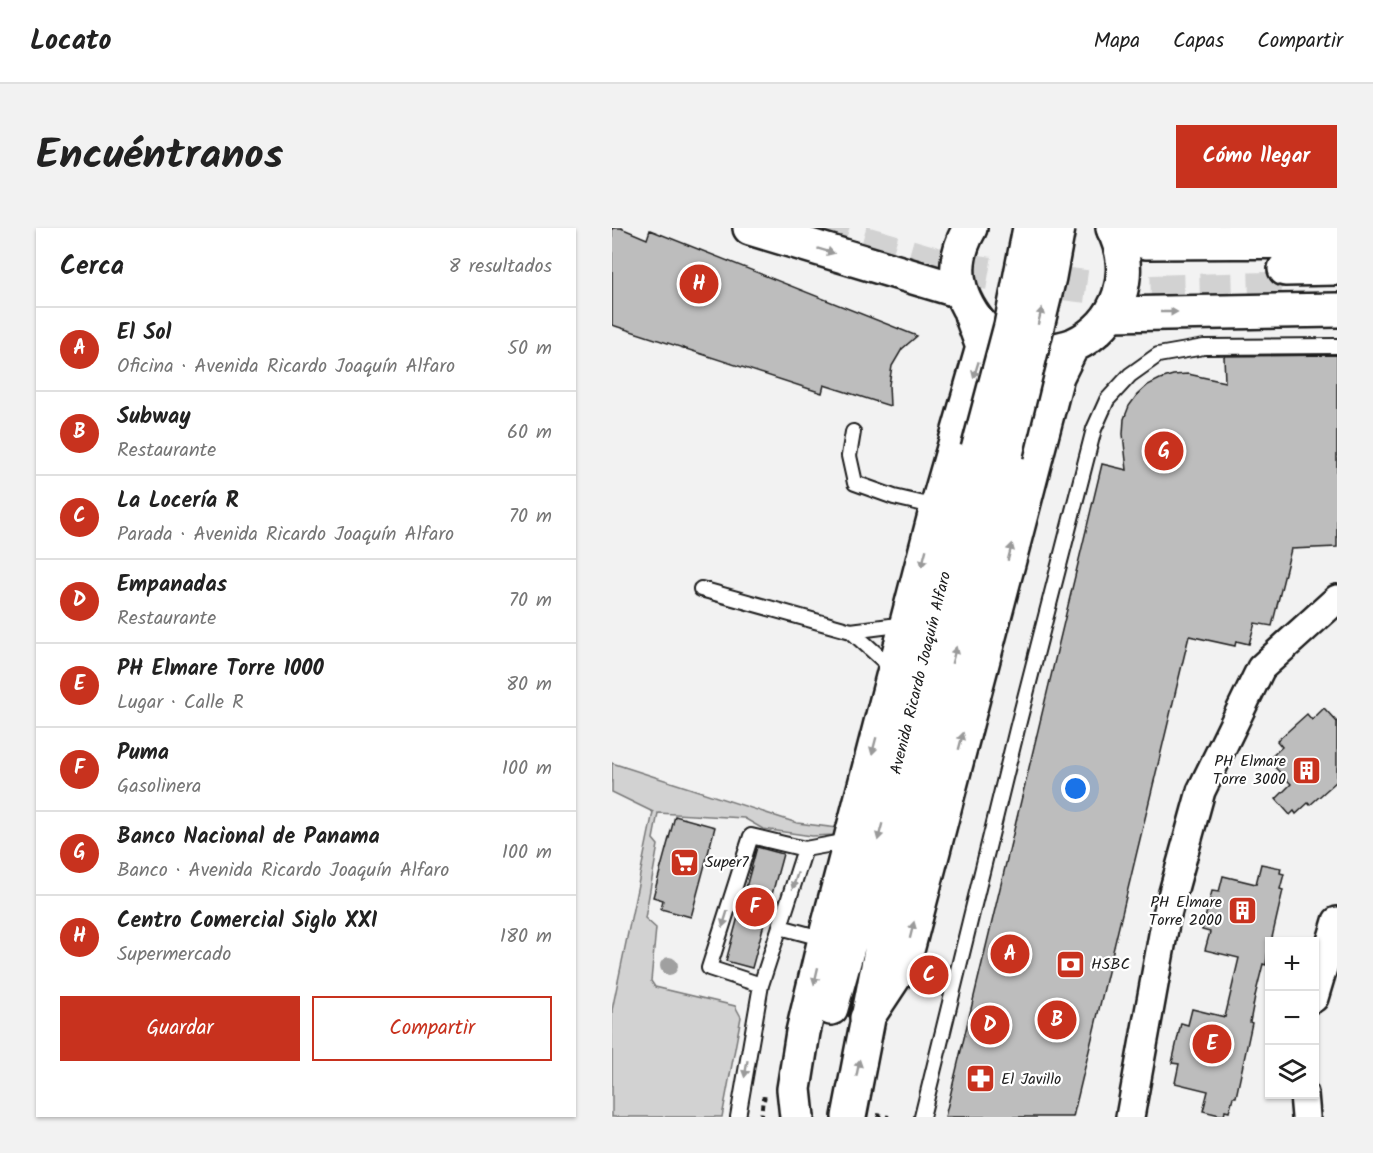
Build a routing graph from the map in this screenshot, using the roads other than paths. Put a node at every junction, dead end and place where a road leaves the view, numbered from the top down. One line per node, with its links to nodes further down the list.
1 (750, 228): 10 (main road, one-way to 10)
2 (970, 228): 10 (main road)
3 (1030, 228): 16 (main road, Avenida Ricardo Joaquín Alfaro, bridge)
4 (1058, 228): 16 (main road, Avenida Ricardo Joaquín Alfaro, one-way to 4, bridge)
5 (1113, 229): 6 (main road); 12 (main road)
6 (1252, 235): 7 (main road)
7 (1337, 241)
8 (1337, 268): 9 (main road)
9 (1337, 287)
10 (965, 303): 13 (main road); 16 (main road, one-way to 16)
11 (1337, 310): 12 (main road, one-way to 11)
12 (1111, 314): 13 (main road)
13 (1072, 346): 16 (main road)
14 (1337, 346): 35 (lane)
15 (853, 432): 17 (lane)
16 (992, 458): 17 (main road); 33 (main road, Avenida Ricardo Joaquín Alfaro, one-way to 33); 34 (main road, Avenida Ricardo Joaquín Alfaro, one-way to 16)
17 (937, 507): 20 (main road, one-way to 20)
18 (701, 589): 21 (lane)
19 (1337, 599): 36 (street)
20 (906, 624): 21 (lane); 22 (main road)
21 (851, 631): 22 (lane)
22 (894, 670): 23 (main road, one-way to 23)
23 (850, 841): 24 (lane); 27 (main road)
24 (805, 849): 26 (lane, one-way to 26); 28 (lane, one-way to 28)
25 (1337, 921): 29 (street)
26 (780, 927): 27 (lane); 28 (lane)
27 (825, 939): 32 (main road, one-way to 32)
28 (760, 985): 31 (lane, one-way to 31)
29 (1316, 991)
30 (1304, 1099): 37 (street)
31 (738, 1117)
32 (797, 1117)
33 (809, 1117)
34 (849, 1117)
35 (921, 1117)
36 (1130, 1117)
37 (1306, 1117)

